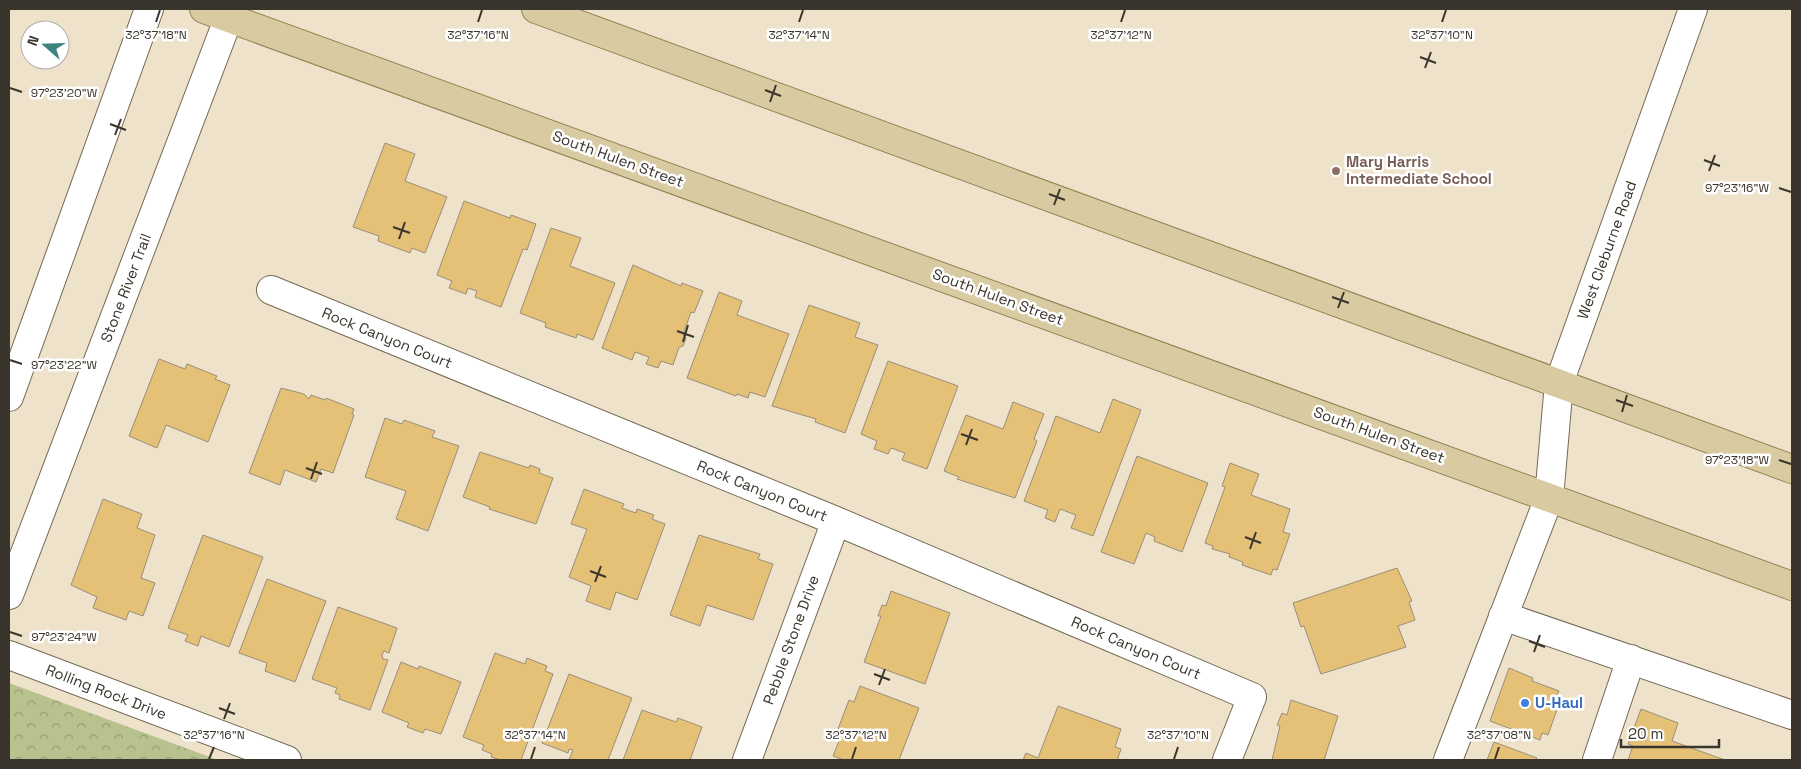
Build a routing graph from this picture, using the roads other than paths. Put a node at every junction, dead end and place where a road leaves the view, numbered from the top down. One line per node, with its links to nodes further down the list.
1 (148, 9): 7 (street)
2 (536, 9): 6 (main road)
3 (1693, 9): 6 (street, West Cleburne Road)
4 (221, 12): 9 (main road, South Hulen Street); 12 (street, Stone River Trail)
5 (271, 290): 10 (street, Rock Canyon Court)
6 (1559, 383): 8 (main road); 9 (street, West Cleburne Road)
7 (9, 397)
8 (1792, 469)
9 (1548, 498): 11 (main road, South Hulen Street); 13 (street, West Cleburne Road)
10 (836, 521): 18 (street, Pebble Stone Drive); 19 (street, Rock Canyon Court)
11 (1792, 586)
12 (9, 595)
13 (1503, 616): 15 (street); 20 (street, West Cleburne Road)
14 (9, 655): 17 (street, Rolling Rock Drive)
15 (1631, 659): 16 (street); 21 (street)
16 (1792, 715)
17 (287, 760)
18 (747, 760)
19 (1227, 760)
20 (1448, 760)
21 (1597, 760)

